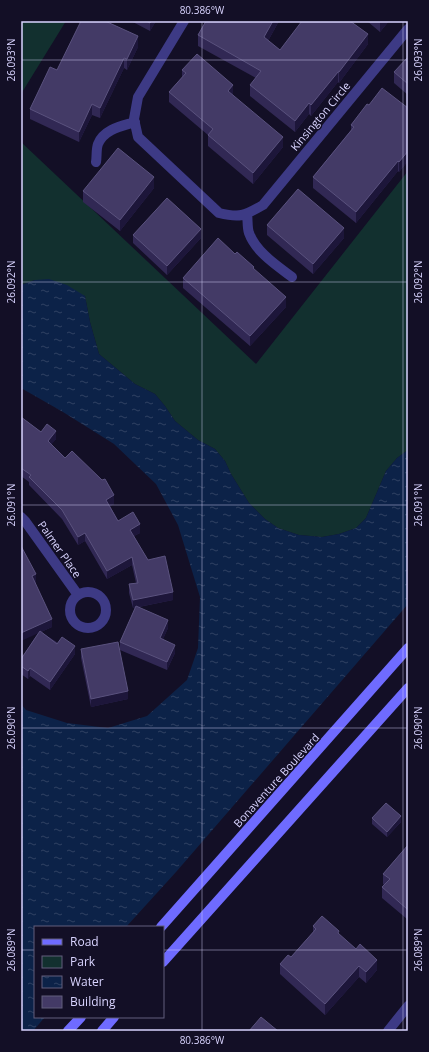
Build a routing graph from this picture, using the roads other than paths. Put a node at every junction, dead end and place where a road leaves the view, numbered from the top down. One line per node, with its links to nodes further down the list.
1 (184, 21): 3 (street, Kinsington Circle)
2 (408, 29): 5 (street, Kinsington Circle)
3 (135, 122): 4 (street); 5 (street, Kinsington Circle)
4 (96, 162)
5 (247, 214): 6 (street)
6 (292, 277)
7 (21, 517): 8 (street, Palmer Place)
8 (78, 595)
9 (408, 648): 11 (main road, Bonaventure Boulevard)
10 (408, 688): 12 (main road)
11 (162, 926)
12 (164, 961)
13 (408, 1006): 18 (street)
14 (80, 1018): 16 (main road)
15 (113, 1018): 17 (main road)
16 (68, 1031)
17 (102, 1031)
18 (388, 1031)

